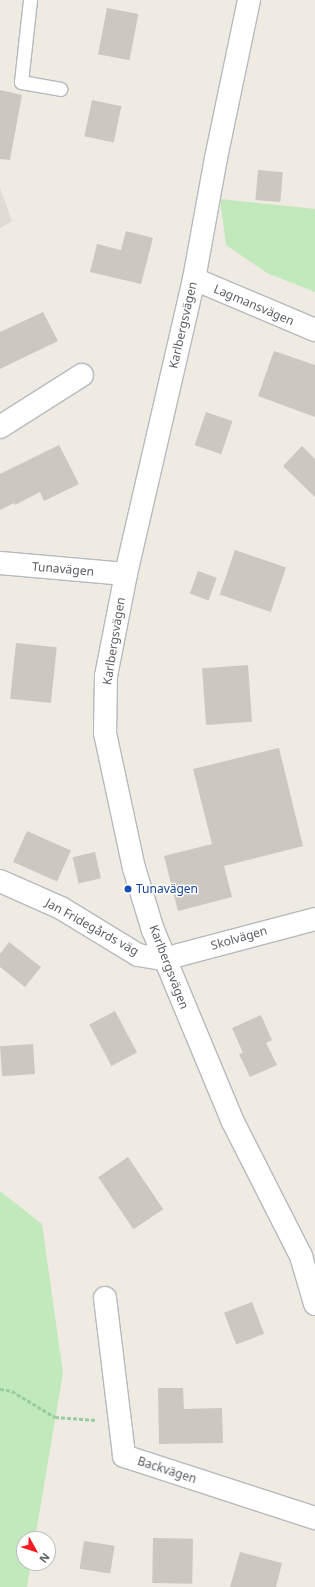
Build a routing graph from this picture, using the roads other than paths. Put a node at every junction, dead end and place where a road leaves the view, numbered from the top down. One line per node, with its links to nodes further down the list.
1 (30, 0): 3 (lane)
2 (249, 0): 4 (street, Karlbergsvägen)
3 (60, 90)
4 (194, 279): 5 (street, Lagmansvägen); 9 (street, Karlbergsvägen)
5 (315, 330)
6 (82, 375): 7 (street)
7 (0, 426)
8 (0, 564): 9 (street, Tunavägen)
9 (126, 574): 12 (street, Karlbergsvägen)
10 (0, 881): 12 (street, Jan Fridegårds väg)
11 (315, 918): 12 (street, Skolvägen)
12 (164, 959): 14 (street, Karlbergsvägen)
13 (105, 1298): 15 (street, Backvägen)
14 (315, 1304)
15 (315, 1518)

